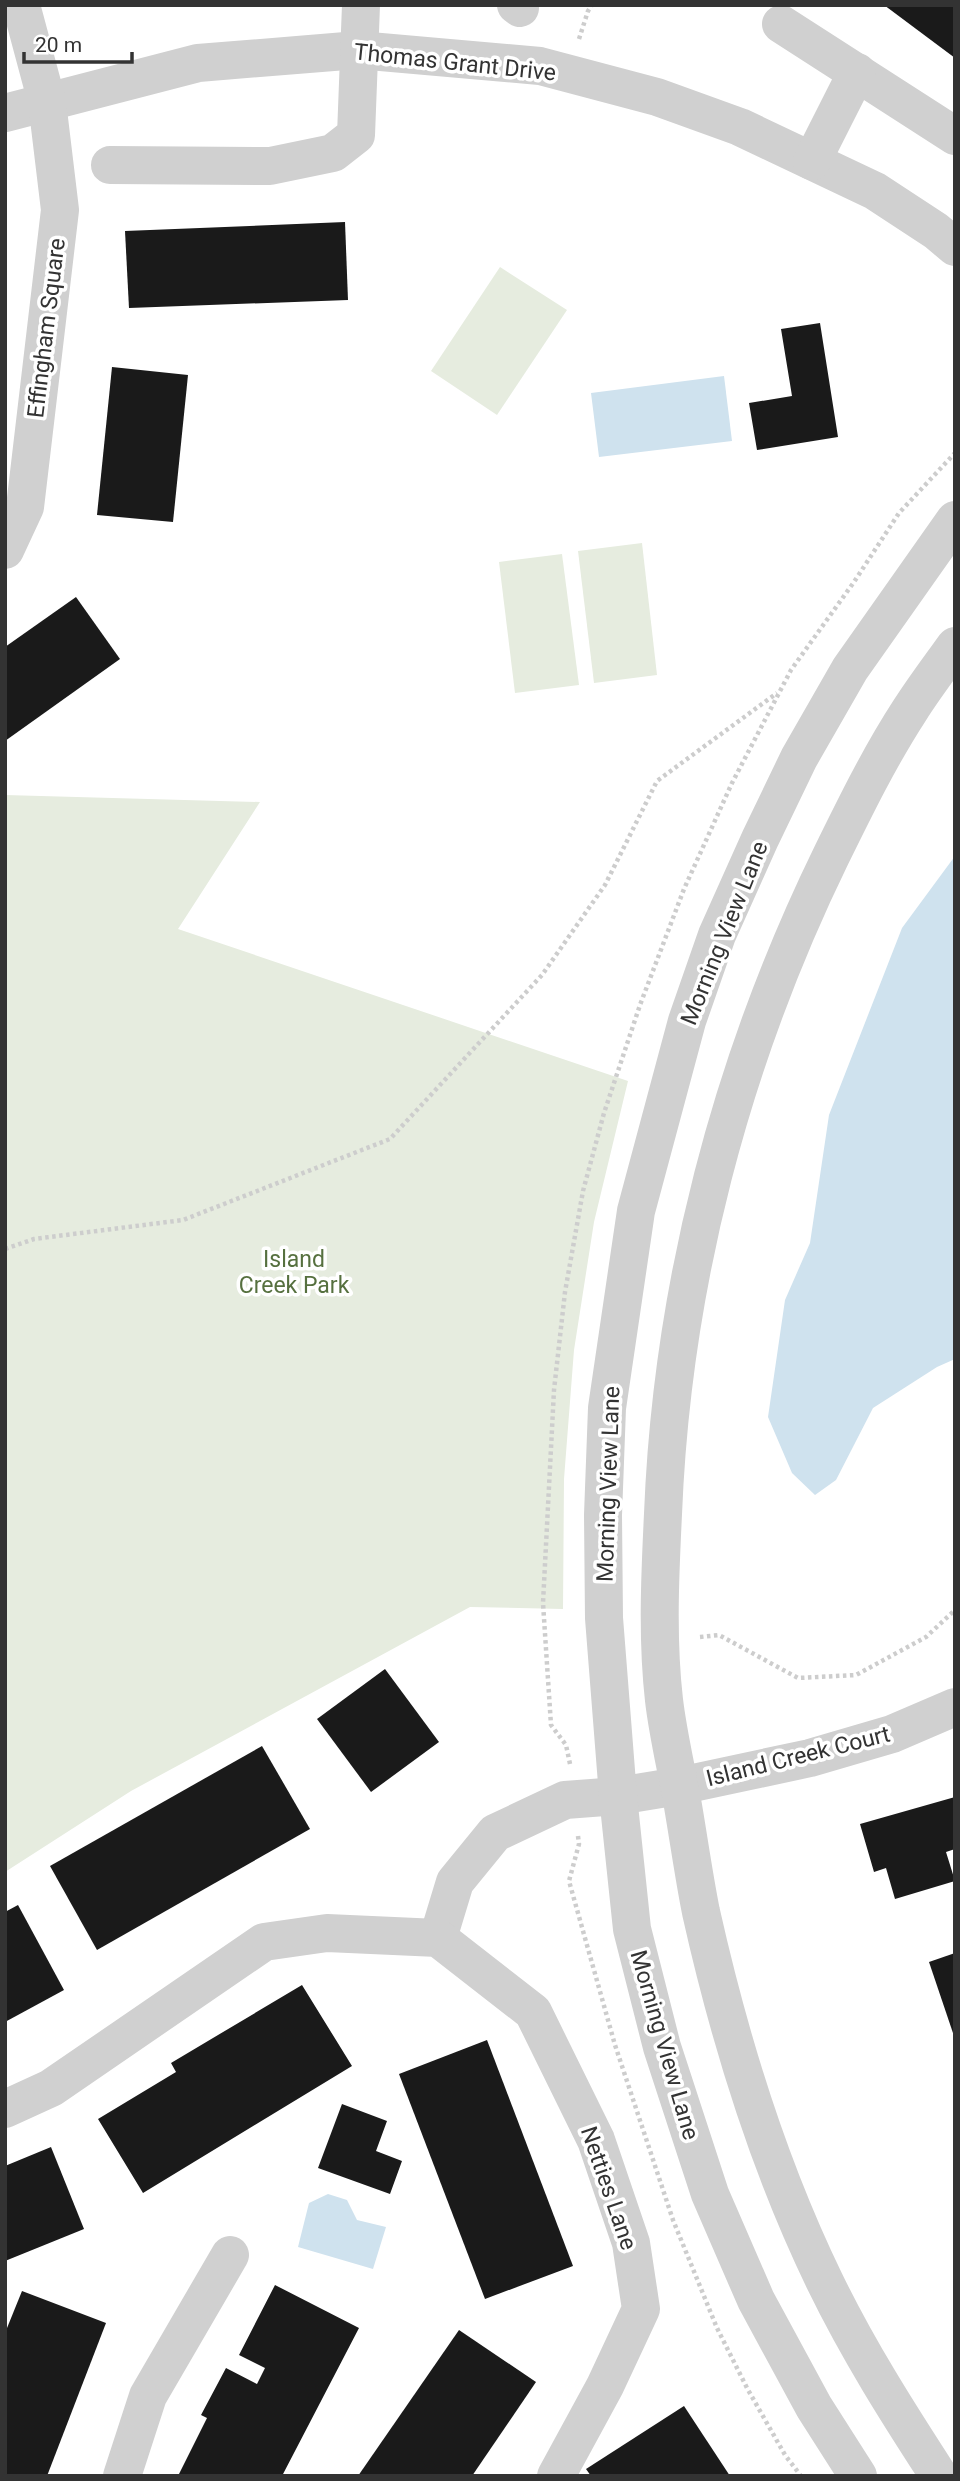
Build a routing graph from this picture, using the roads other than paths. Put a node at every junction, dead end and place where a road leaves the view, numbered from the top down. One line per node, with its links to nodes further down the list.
1 (21, 5): 6 (street, Effingham Square)
2 (361, 5): 4 (street)
3 (781, 24): 5 (street)
4 (359, 50): 6 (street, Thomas Grant Drive); 9 (street, Thomas Grant Drive); 10 (street)
5 (857, 72): 8 (street); 9 (street)
6 (47, 102): 7 (street, Thomas Grant Drive); 13 (street, Effingham Square)
7 (5, 113)
8 (955, 136)
9 (812, 161): 11 (street, Thomas Grant Drive)
10 (110, 165)
11 (955, 247)
12 (955, 520): 17 (street, Morning View Lane)
13 (5, 550)
14 (955, 646): 16 (street)
15 (955, 1707): 16 (street, Island Creek Court)
16 (679, 1786): 17 (street, Island Creek Court); 24 (street)
17 (618, 1796): 18 (street); 23 (street, Morning View Lane)
18 (438, 1938): 19 (street); 22 (street, Netties Lane)
19 (5, 2109)
20 (230, 2255): 21 (street)
21 (122, 2476)
22 (556, 2476)
23 (858, 2476)
24 (939, 2476)

